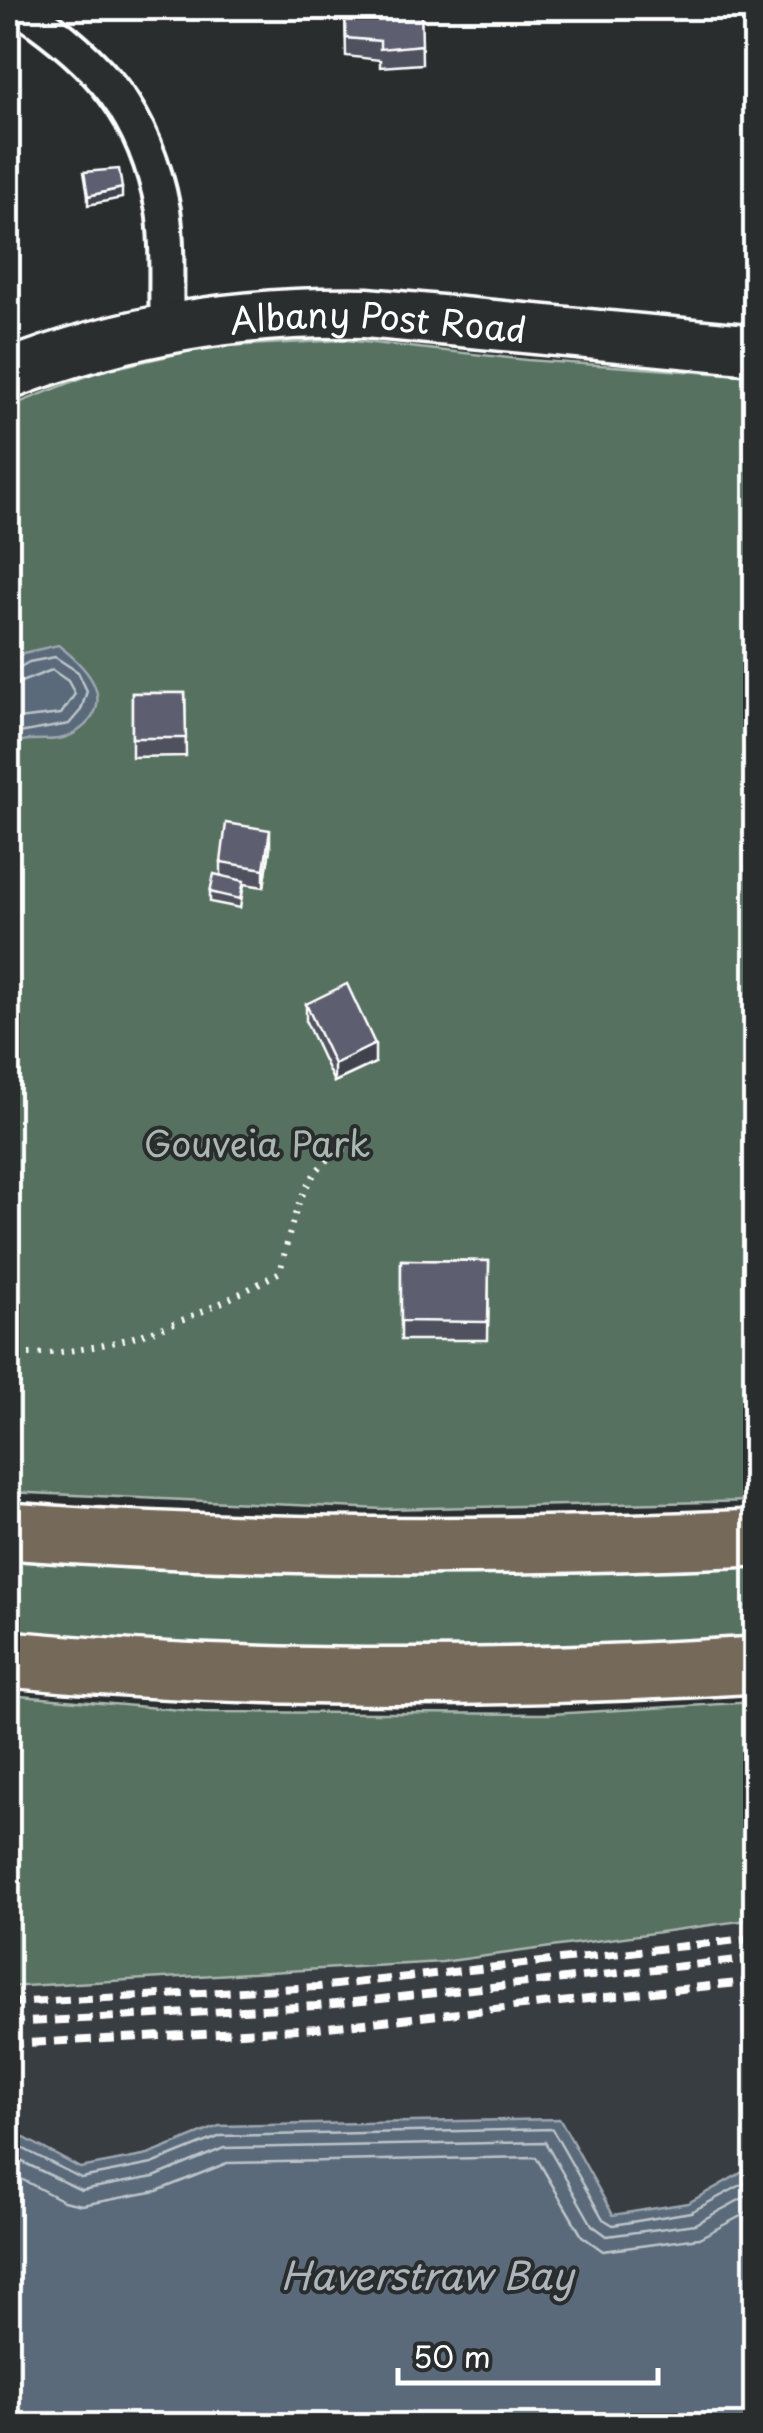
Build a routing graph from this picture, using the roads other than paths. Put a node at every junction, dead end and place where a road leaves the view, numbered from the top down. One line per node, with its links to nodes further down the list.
1 (20, 8): 2 (street)
2 (167, 327): 3 (main road, Albany Post Road); 4 (main road, Albany Post Road)
3 (756, 350)
4 (8, 376)
5 (8, 1530): 6 (highway)
6 (756, 1538)
7 (8, 1659): 8 (highway)
8 (756, 1665)

